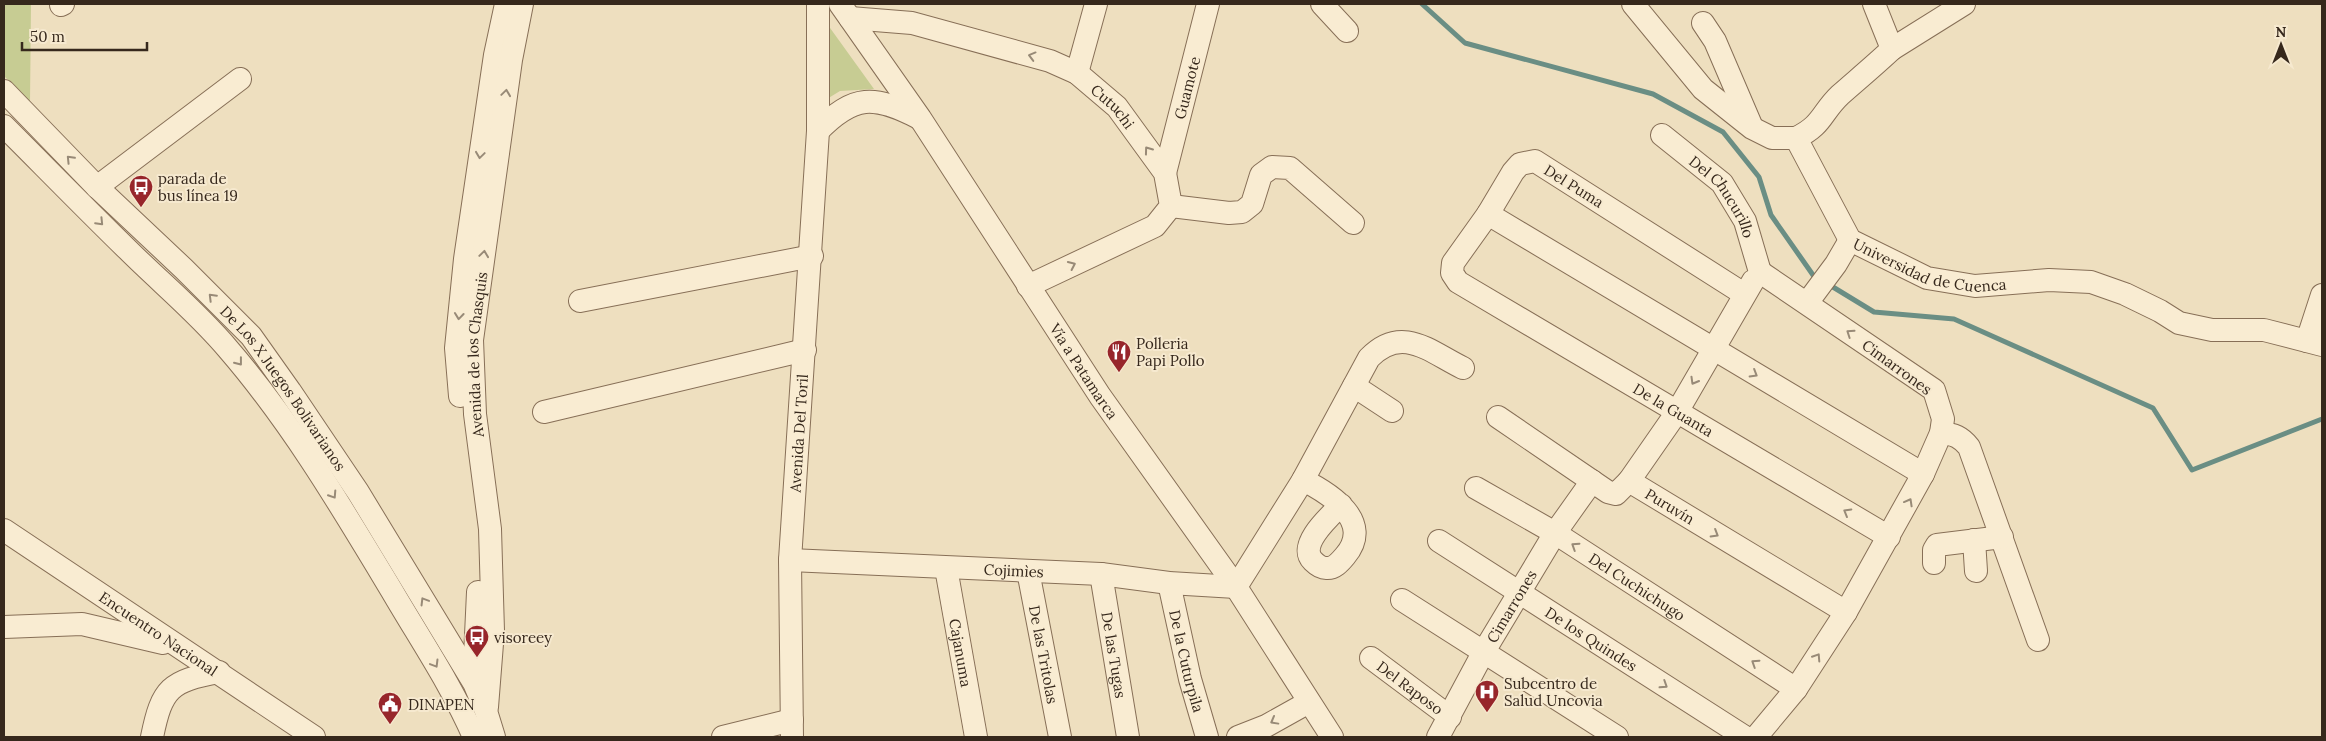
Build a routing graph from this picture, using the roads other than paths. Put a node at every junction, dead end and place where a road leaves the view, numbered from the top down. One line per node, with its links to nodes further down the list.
1 (506, 4): 69 (street, Avenida de los Chasquis, one-way to 69)
2 (522, 4): 81 (street, Avenida de los Chasquis, one-way to 2)
3 (818, 4): 20 (street, Avenida Del Toril)
4 (1096, 4): 14 (street)
5 (1208, 4): 23 (street, Guamote)
6 (1322, 4): 12 (street)
7 (1633, 4): 19 (street)
8 (1874, 4): 13 (street)
9 (1964, 4): 13 (street)
10 (845, 11): 14 (street, Cutuchi, one-way to 10); 17 (street, Vía a Patamarca)
11 (1703, 23): 19 (street)
12 (1347, 31)
13 (1892, 49): 22 (street)
14 (1077, 73): 23 (street, Cutuchi, one-way to 14)
15 (240, 79): 24 (street)
16 (4, 91): 24 (street, De Los X Juegos Bolivarianos, one-way to 16)
17 (920, 118): 20 (street); 32 (street, Vía a Patamarca)
18 (4, 126): 82 (street, De Los X Juegos Bolivarianos, one-way to 82)
19 (1752, 128): 22 (street)
20 (818, 132): 29 (street, Avenida Del Toril)
21 (1662, 135): 30 (street, Del Chucurillo)
22 (1796, 138): 28 (street, Universidad de Cuenca)
23 (1165, 173): 25 (street, Cutuchi)
24 (97, 187): 71 (street, De Los X Juegos Bolivarianos, one-way to 24)
25 (1171, 206): 27 (street); 32 (street, one-way to 25)
26 (1488, 214): 31 (street, Del Puma); 33 (street, Del Puma); 38 (street)
27 (1353, 224)
28 (1845, 249): 35 (street); 37 (street, Universidad de Cuenca)
29 (812, 256): 36 (street); 39 (street, Avenida Del Toril)
30 (1760, 272): 33 (street); 35 (street, Cimarrones)
31 (1458, 282): 44 (street, De la Guanta)
32 (1028, 286): 66 (street, Vía a Patamarca)
33 (1744, 294): 38 (street)
34 (2322, 295): 37 (street)
35 (1812, 296): 46 (street, Cimarrones, one-way to 35)
36 (580, 301)
37 (2315, 343)
38 (1712, 349): 44 (street, one-way to 44); 47 (street, one-way to 47)
39 (805, 350): 43 (street); 59 (street, Avenida Del Toril)
40 (1463, 368): 41 (street)
41 (1354, 386): 42 (street); 48 (street)
42 (1392, 411)
43 (544, 412)
44 (1677, 412): 50 (street); 55 (street, De la Guanta, one-way to 44)
45 (1498, 417): 49 (street, Puruvín)
46 (1941, 433): 47 (street, Cimarrones); 56 (street)
47 (1923, 474): 55 (street, Cimarrones, one-way to 47)
48 (1303, 480): 52 (street); 66 (street)
49 (1592, 481): 50 (street, Puruvín); 54 (street, Cimarrones)
50 (1629, 481): 70 (street, Puruvín, one-way to 70)
51 (1476, 488): 54 (street, Del Cuchichugo)
52 (1341, 505)
53 (4, 530): 74 (street, Encuentro Nacional)
54 (1555, 534): 67 (street, Cimarrones); 79 (street, Del Cuchichugo, one-way to 54)
55 (1889, 537): 70 (street, Cimarrones)
56 (2002, 537): 57 (street); 73 (street)
57 (1974, 540): 60 (street); 63 (street)
58 (1439, 541): 67 (street, De los Quindes)
59 (790, 560): 61 (street, Cojimìes); 83 (street, Avenida Del Toril)
60 (1934, 563)
61 (946, 568): 62 (street, Cojimìes); 91 (street, Cajanuma)
62 (1028, 571): 64 (street, Cojimìes); 92 (street, De las Tritolas)
63 (1976, 571)
64 (1101, 574): 65 (street, Cojimìes); 93 (street, De las Tugas)
65 (1169, 583): 66 (street, Cojimìes); 94 (street, De la Cuturpila)
66 (1236, 587): 80 (street, Vía a Patamarca)
67 (1519, 593): 75 (street, Cimarrones); 98 (street, De los Quindes, one-way to 98)
68 (1402, 600): 75 (street)
69 (478, 603): 71 (street); 78 (street, Avenida de los Chasquis)
70 (1846, 612): 79 (street, Cimarrones, one-way to 70)
71 (437, 624): 78 (street, De Los X Juegos Bolivarianos)
72 (4, 627): 74 (street)
73 (2038, 640)
74 (181, 647): 77 (street, Encuentro Nacional)
75 (1483, 653): 84 (street, Cimarrones); 97 (street)
76 (1371, 658): 84 (street, Del Raposo)
77 (219, 672): 85 (street); 86 (street, Encuentro Nacional)
78 (474, 682): 81 (street, De Los X Juegos Bolivarianos); 82 (street, Avenida de los Chasquis)
79 (1796, 689): 99 (street, Cimarrones)
80 (1309, 702): 95 (street, one-way to 95); 96 (street, Vía a Patamarca)
81 (486, 710): 88 (street, Avenida de los Chasquis); 89 (street, De Los X Juegos Bolivarianos)
82 (464, 714): 87 (street, De Los X Juegos Bolivarianos)
83 (792, 728): 90 (street)
84 (1445, 731)
85 (152, 737)
86 (314, 737)
87 (474, 737)
88 (479, 737)
89 (494, 737)
90 (723, 737)
91 (976, 737)
92 (1060, 737)
93 (1128, 737)
94 (1207, 737)
95 (1238, 737)
96 (1332, 737)
97 (1617, 737)
98 (1745, 737)
99 (1756, 737)

